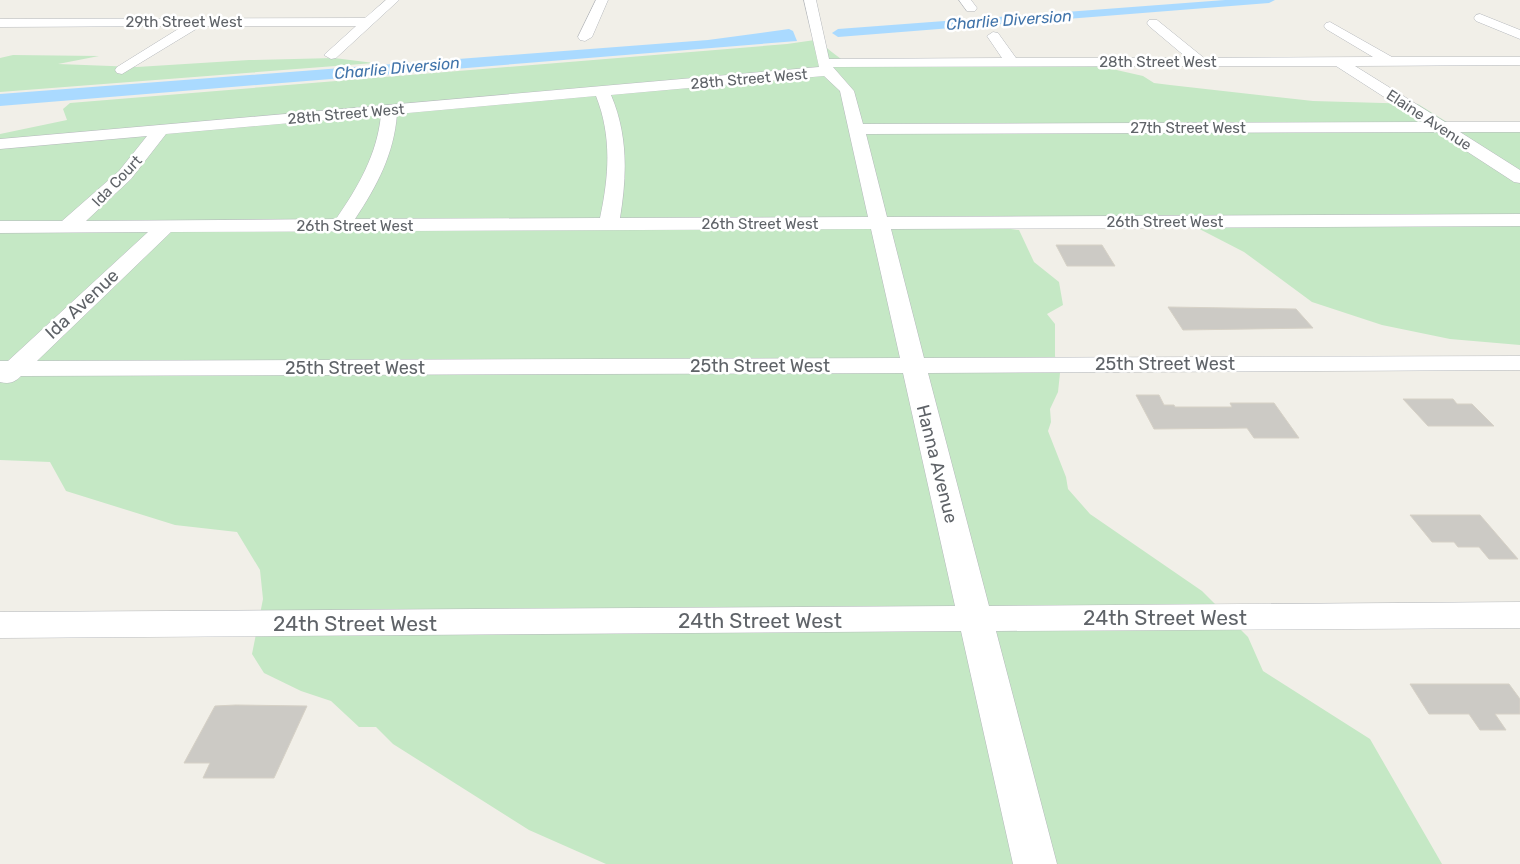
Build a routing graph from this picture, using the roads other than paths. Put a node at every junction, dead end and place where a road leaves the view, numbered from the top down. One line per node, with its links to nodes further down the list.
1 (393, 0): 6 (street)
2 (602, 0): 14 (street)
3 (810, 0): 21 (street)
4 (1480, 18): 11 (street)
5 (199, 22): 6 (street, 29th Street West); 8 (street, 29th Street West); 22 (street)
6 (368, 22): 15 (street)
7 (0, 23): 8 (street, 29th Street West)
8 (30, 23): 13 (street)
9 (1153, 23): 20 (street)
10 (1330, 26): 17 (street)
11 (1520, 35)
12 (993, 36): 19 (street)
13 (0, 37)
14 (585, 37)
15 (331, 55)
16 (1338, 61): 17 (street, 28th Street West); 20 (street, 28th Street West); 25 (street, Elaine Avenue)
17 (1390, 61): 18 (street, 28th Street West)
18 (1520, 61)
19 (1012, 62): 20 (street, 28th Street West); 21 (street, 28th Street West)
20 (1200, 62)
21 (826, 67): 23 (street, 28th Street West); 27 (street, Hanna Avenue)
22 (122, 70)
23 (602, 92): 24 (street, 28th Street West); 33 (street)
24 (389, 110): 28 (street, 28th Street West); 35 (street)
25 (1440, 127): 26 (street, 27th Street West); 27 (street, 27th Street West); 30 (street, Elaine Avenue)
26 (1520, 127)
27 (857, 129): 32 (street, Hanna Avenue)
28 (160, 130): 29 (street, 28th Street West); 34 (street, Ida Court)
29 (0, 144)
30 (1520, 178)
31 (1520, 220): 32 (street, 26th Street West)
32 (878, 223): 33 (street, 26th Street West); 39 (street, Hanna Avenue)
33 (609, 225): 35 (street, 26th Street West)
34 (68, 226): 36 (street, 26th Street West); 37 (street, 26th Street West)
35 (341, 226): 37 (street, 26th Street West)
36 (0, 227)
37 (165, 227): 40 (street, Ida Avenue)
38 (1520, 362): 39 (street, 25th Street West)
39 (914, 365): 40 (street, 25th Street West); 42 (street, Hanna Avenue)
40 (4, 374)
41 (1520, 614): 42 (street, 24th Street West)
42 (975, 618): 43 (street, 24th Street West); 44 (street, Hanna Avenue)
43 (0, 625)
44 (1035, 864)

